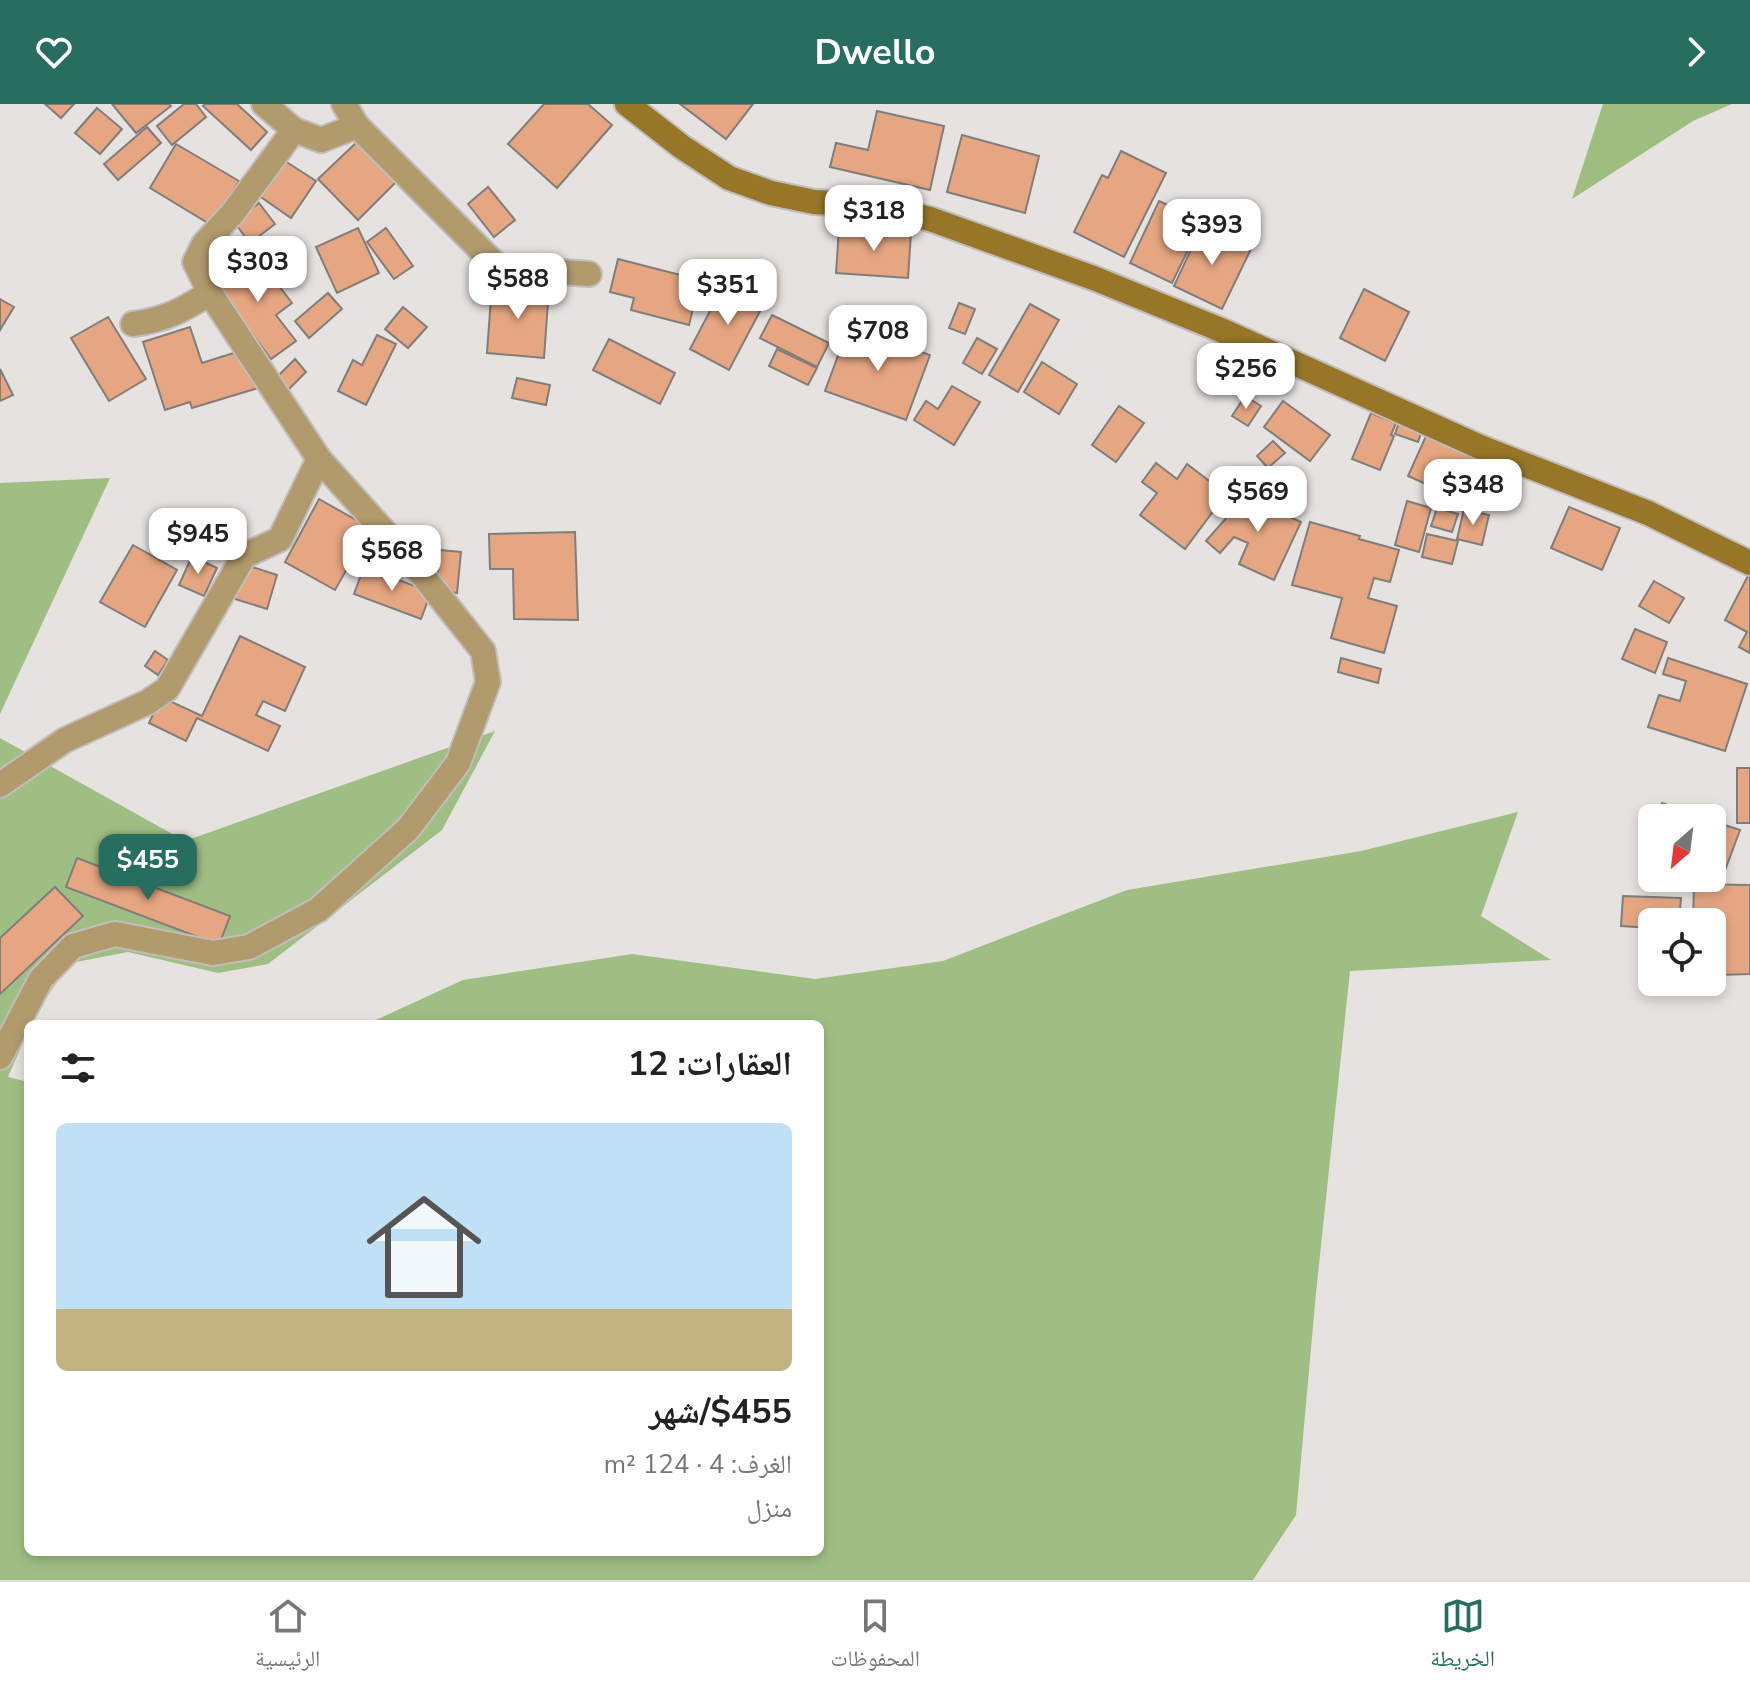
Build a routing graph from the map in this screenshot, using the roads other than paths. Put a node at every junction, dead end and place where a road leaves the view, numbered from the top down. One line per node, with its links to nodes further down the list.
1 (264, 104): 5 (street)
2 (344, 104): 4 (street)
3 (627, 104): 10 (main road)
4 (357, 126): 5 (street); 6 (street)
5 (294, 130): 7 (street)
6 (589, 274)
7 (210, 293): 8 (street); 9 (street)
8 (133, 324)
9 (319, 459): 11 (street); 12 (street)
10 (1750, 563)
11 (0, 785)
12 (0, 1057)

